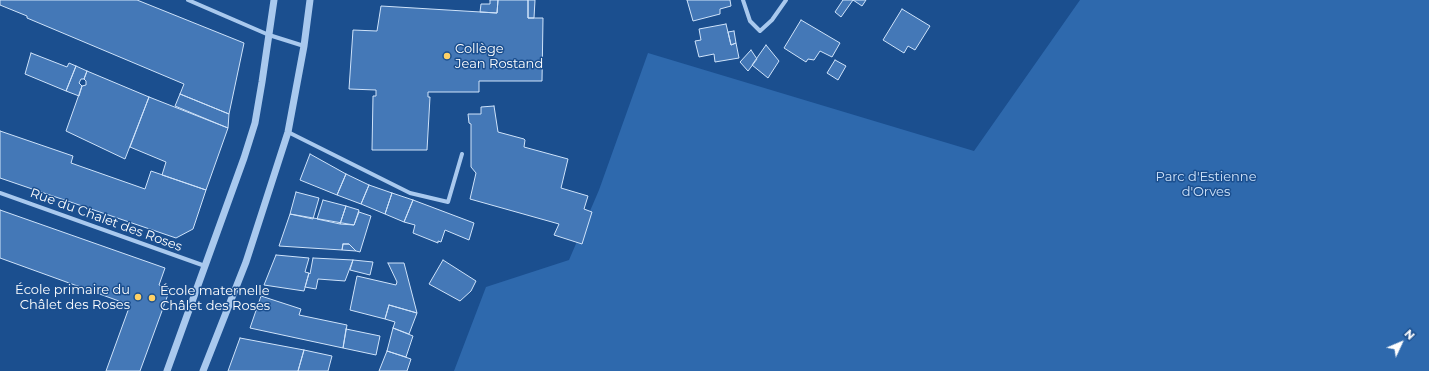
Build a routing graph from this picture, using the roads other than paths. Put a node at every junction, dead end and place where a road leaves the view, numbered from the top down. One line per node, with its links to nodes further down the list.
1 (188, 0): 6 (street)
2 (274, 0): 6 (street)
3 (310, 0): 7 (street)
4 (744, 0): 5 (street)
5 (786, 0)
6 (269, 35): 7 (street); 11 (street)
7 (304, 46): 8 (street)
8 (288, 132): 9 (street); 13 (street)
9 (462, 154)
10 (0, 193): 11 (street, Rue du Chalet des Roses)
11 (205, 266): 12 (street)
12 (167, 371)
13 (203, 371)

